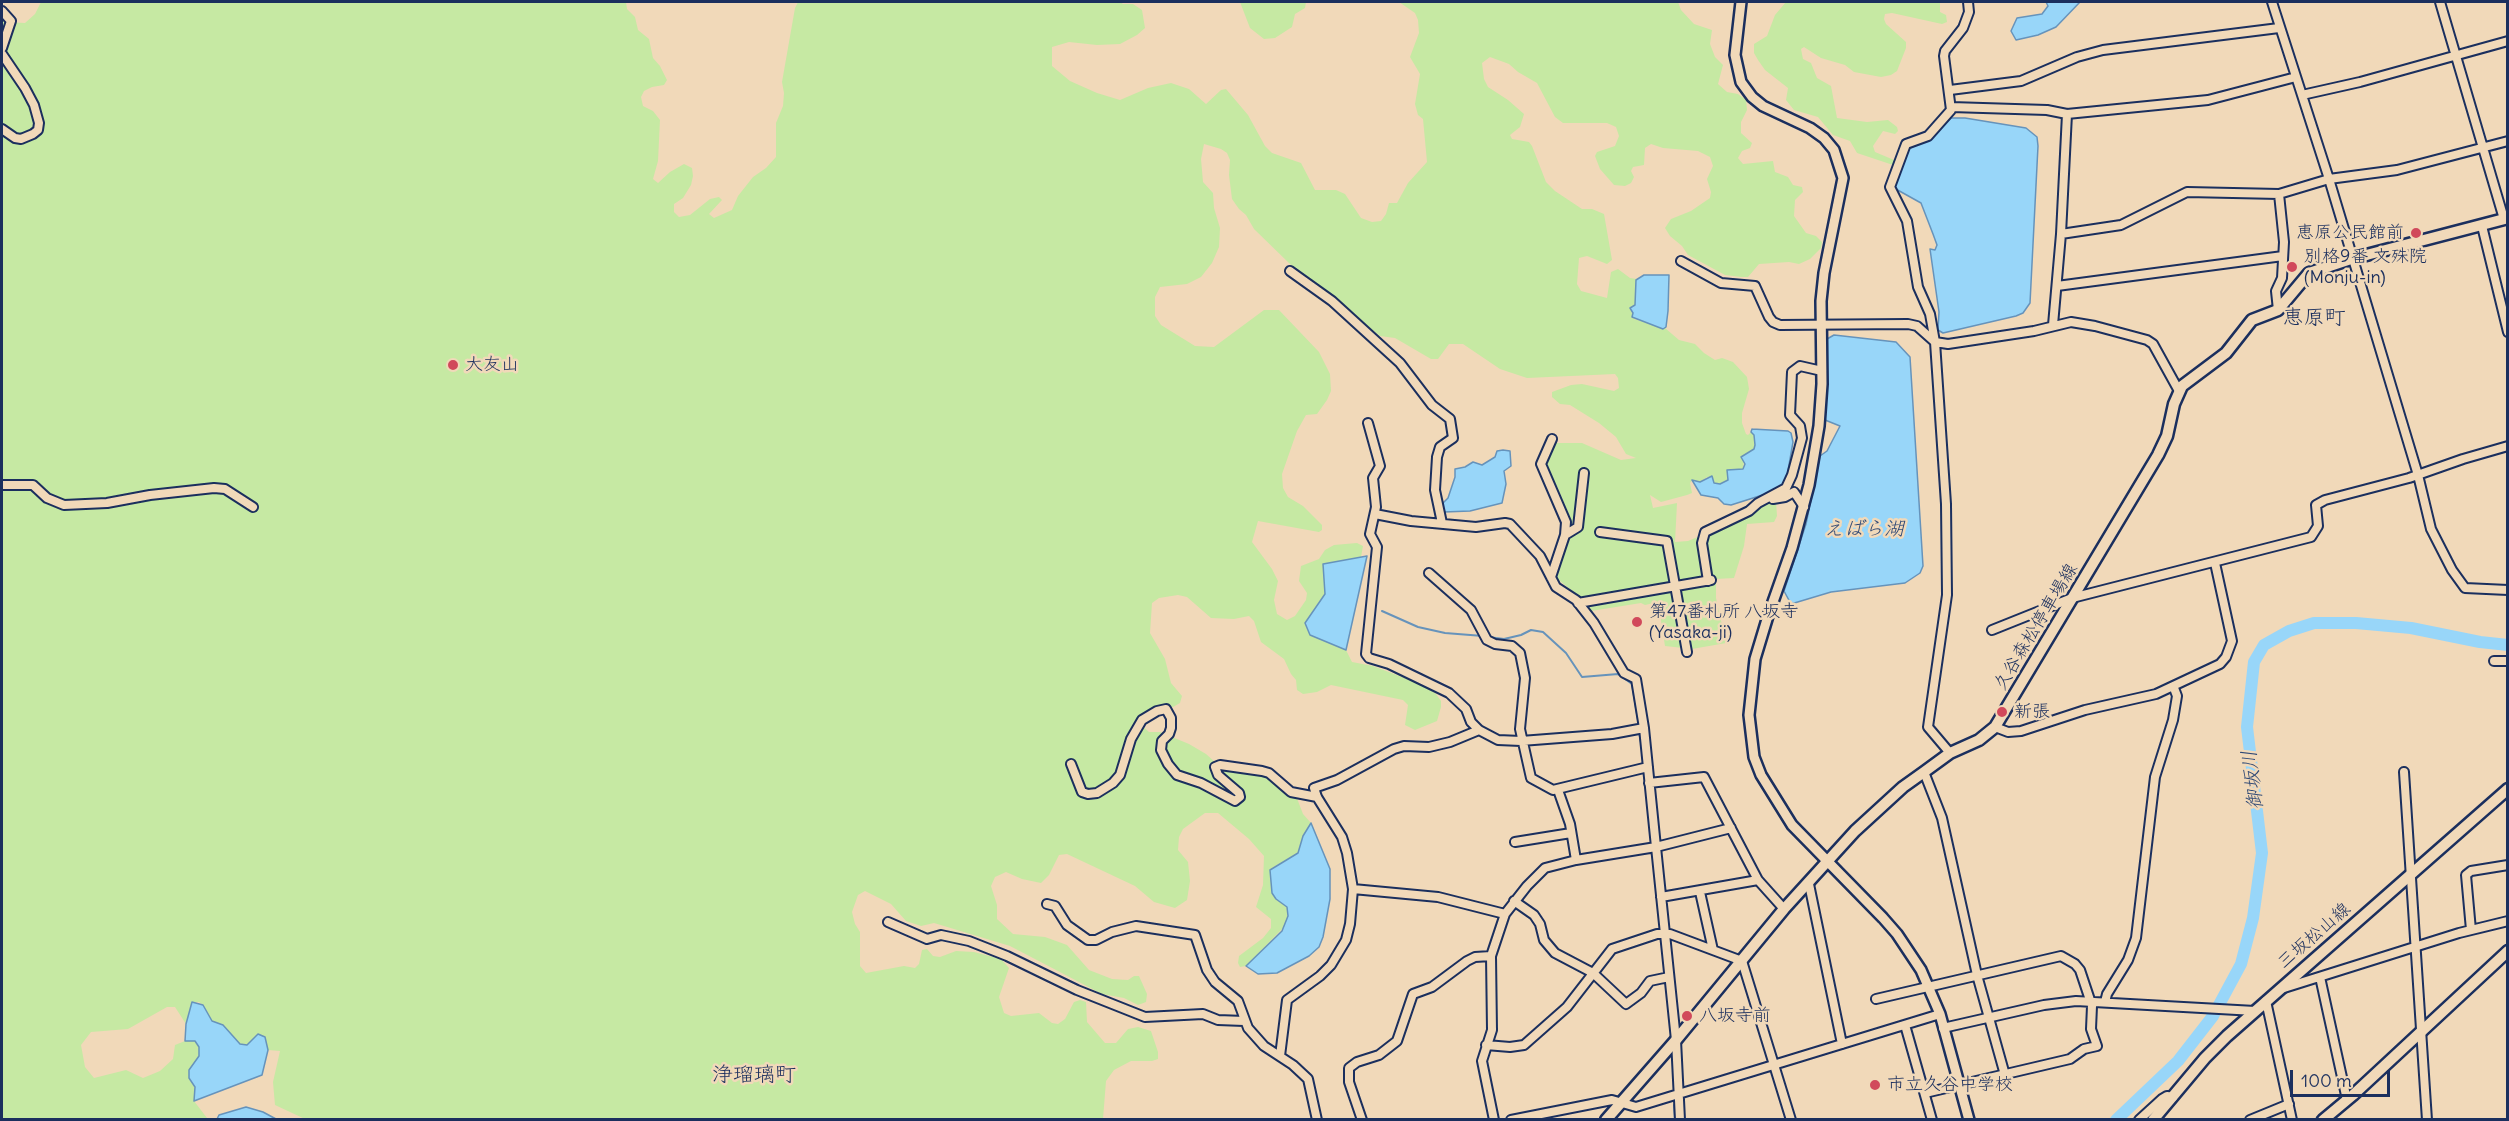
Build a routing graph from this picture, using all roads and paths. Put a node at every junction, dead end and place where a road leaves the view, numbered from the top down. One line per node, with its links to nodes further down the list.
1 (1741, 2): 31 (street)
2 (1968, 2): 12 (street)
3 (2272, 2): 6 (street)
4 (2440, 2): 10 (street)
5 (2, 11): 8 (street)
6 (2279, 28): 11 (street); 12 (street)
7 (2508, 40): 10 (street)
8 (2, 48)
9 (2, 54): 16 (street)
10 (2456, 55): 13 (street); 18 (street)
11 (2296, 77): 13 (street); 15 (street)
12 (1950, 90): 14 (street)
13 (2302, 95): 19 (street)
14 (1951, 107): 15 (street); 33 (street)
15 (2067, 114): 23 (street)
16 (2, 129)
17 (2508, 141): 18 (street)
18 (2483, 148): 19 (street); 21 (street)
19 (2329, 179): 20 (street); 25 (street)
20 (2279, 194): 23 (street); 24 (street)
21 (2506, 219): 22 (main road)
22 (2482, 226): 25 (main road); 32 (street)
23 (2061, 234): 28 (street)
24 (2283, 256): 28 (street); 29 (street)
25 (2351, 259): 29 (main road); 40 (street)
26 (1681, 261): 31 (street)
27 (1290, 271): 46 (street)
28 (2057, 286): 30 (street)
29 (2278, 310): 35 (main road)
30 (2053, 325): 33 (street); 35 (street)
31 (1822, 326): 33 (street); 34 (street)
32 (2508, 332)
33 (1935, 342): 65 (street)
34 (1822, 371): 42 (street); 44 (street)
35 (2179, 391): 54 (main road, 久谷森松停車場線)
36 (1368, 423): 45 (street)
37 (1552, 439): 48 (street)
38 (2508, 446): 40 (street)
39 (1584, 473): 48 (street)
40 (2418, 476): 49 (street); 53 (street)
41 (2, 485): 43 (street)
42 (1765, 500): 44 (street); 52 (street)
43 (253, 507)
44 (1804, 507): 79 (street)
45 (1375, 514): 46 (street); 63 (street)
46 (1442, 523): 51 (street)
47 (1600, 532): 52 (street)
48 (1564, 535): 51 (street)
49 (2215, 562): 54 (street); 60 (street)
50 (1428, 573): 64 (street)
51 (1551, 577): 55 (street)
52 (1676, 587): 55 (street); 57 (street)
53 (2508, 590)
54 (2072, 598): 56 (street); 61 (main road, 久谷森松停車場線)
55 (1578, 603): 62 (street)
56 (1992, 630)
57 (1687, 651)
58 (2494, 661): 59 (street)
59 (2508, 661)
60 (2174, 688): 61 (street); 110 (street)
61 (1995, 727): 65 (main road, 久谷森松停車場線)
62 (1644, 728): 64 (street); 67 (street)
63 (1479, 730): 64 (street); 73 (street)
64 (1521, 741): 72 (street)
65 (1950, 753): 68 (main road, 久谷森松停車場線)
66 (1071, 764): 73 (street)
67 (1648, 767): 70 (street); 72 (street)
68 (1924, 772): 79 (main road, 久谷森松停車場線); 102 (street)
69 (2404, 772): 81 (street)
70 (1649, 783): 74 (street); 77 (street)
71 (2508, 789): 81 (main road, 三坂松山線)
72 (1557, 790): 75 (street)
73 (1317, 797): 84 (street)
74 (1731, 828): 77 (street); 82 (street)
75 (1571, 833): 76 (street); 78 (street)
76 (1515, 842)
77 (1656, 847): 78 (street); 86 (street)
78 (1576, 860): 87 (street)
79 (1827, 862): 83 (main road, 久谷森松停車場線); 105 (street)
80 (2508, 865): 93 (street)
81 (2412, 873): 95 (street); 98 (main road, 三坂松山線)
82 (1758, 880): 85 (street); 89 (street)
83 (1809, 884): 89 (main road, 久谷森松停車場線); 120 (street)
84 (1353, 889): 90 (street); 121 (street)
85 (1700, 892): 86 (street); 96 (street)
86 (1661, 897): 94 (street)
87 (1514, 901): 90 (street); 101 (street)
88 (1047, 904): 114 (street)
89 (1784, 909): 100 (main road, 久谷森松停車場線)
90 (1505, 914): 99 (street)
91 (2508, 921): 93 (street)
92 (888, 922): 114 (street)
93 (2471, 930): 95 (street)
94 (1665, 933): 96 (street); 101 (street); 104 (street)
95 (2416, 947): 103 (street); 117 (street)
96 (1713, 950): 100 (street)
97 (2508, 951): 117 (main road)
98 (2318, 954): 103 (street); 106 (main road, 三坂松山線)
99 (1491, 956): 119 (street); 133 (street)
100 (1742, 961): 118 (main road, 久谷森松停車場線); 122 (street)
101 (1593, 973): 104 (street); 119 (street)
102 (1977, 975): 105 (street); 108 (street); 113 (street)
103 (2324, 976): 106 (street); 128 (street)
104 (1669, 977): 118 (street)
105 (1929, 987): 107 (street); 112 (street)
106 (2277, 990): 109 (main road, 三坂松山線)
107 (1876, 999)
108 (2091, 1001): 110 (street); 113 (street); 123 (street)
109 (2266, 1001): 111 (main road, 三坂松山線); 130 (street)
110 (2105, 1002): 111 (street)
111 (2255, 1011): 127 (main road, 三坂松山線)
112 (1940, 1014): 115 (street); 116 (street)
113 (1989, 1018): 116 (street); 123 (street)
114 (1244, 1021): 121 (street)
115 (1905, 1025): 120 (street); 125 (street)
116 (1943, 1028): 124 (street)
117 (2421, 1033): 128 (main road); 146 (street)
118 (1676, 1040): 126 (street); 129 (main road, 久谷森松停車場線)
119 (1486, 1044): 134 (street)
120 (1842, 1044): 122 (street)
121 (1280, 1056): 132 (street)
122 (1774, 1066): 126 (street); 138 (street)
123 (2006, 1075): 124 (street)
124 (1959, 1085): 125 (street); 140 (street)
125 (1925, 1093): 139 (street)
126 (1678, 1095): 129 (street); 137 (street)
127 (2174, 1097): 131 (main road, 三坂松山線); 141 (street)
128 (2347, 1100): 145 (main road)
129 (1621, 1103): 135 (street); 136 (main road, 久谷森松停車場線)
130 (2289, 1104): 143 (street); 144 (street)
131 (2165, 1114): 142 (main road, 三坂松山線)
132 (1317, 1119)
133 (1362, 1119)
134 (1494, 1119)
135 (1510, 1119)
136 (1606, 1119)
137 (1680, 1119)
138 (1791, 1119)
139 (1932, 1119)
140 (1969, 1119)
141 (2139, 1119)
142 (2153, 1119)
143 (2250, 1119)
144 (2292, 1119)
145 (2323, 1119)
146 (2427, 1119)

